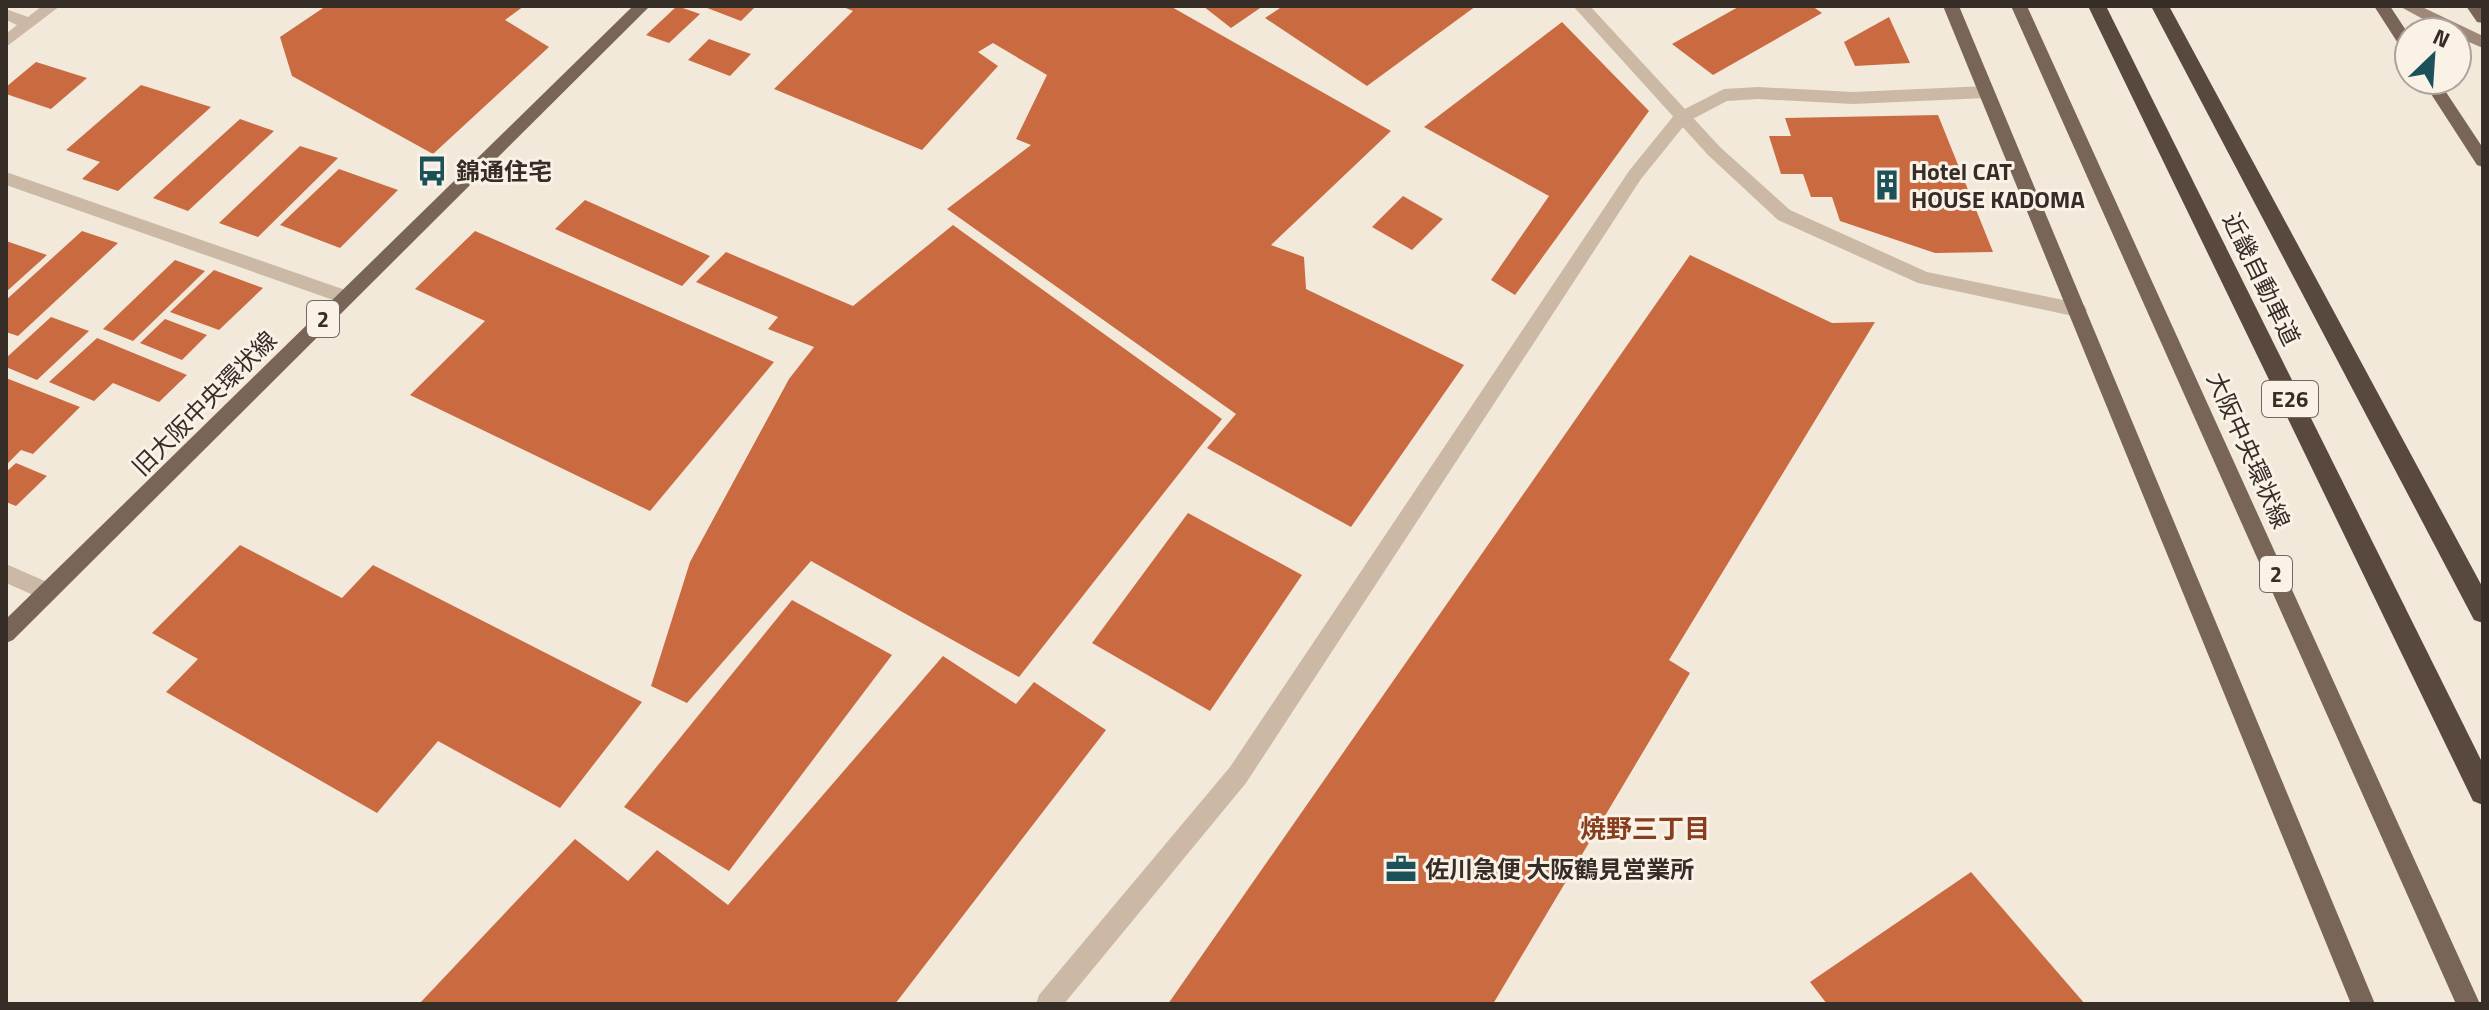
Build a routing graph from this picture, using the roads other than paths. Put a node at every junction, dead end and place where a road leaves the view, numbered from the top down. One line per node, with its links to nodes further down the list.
1 (52, 6): 14 (street)
2 (642, 6): 22 (main road, 旧大阪中央環状線 / 2)
3 (1581, 6): 19 (street)
4 (1951, 6): 17 (main road)
5 (2019, 6): 33 (main road, 大阪中央環状線 / 2)
6 (2097, 6): 28 (highway, 近畿自動車道 / E26)
7 (2160, 6): 26 (highway, 近畿自動車道)
8 (2382, 6): 13 (main road)
9 (2407, 6): 16 (main road)
10 (2474, 6): 12 (main road)
11 (6, 14): 14 (street)
12 (2483, 18)
13 (2393, 23)
14 (30, 24): 15 (street)
15 (6, 42)
16 (2483, 43)
17 (1986, 92): 19 (street); 23 (main road)
18 (2440, 96): 20 (main road)
19 (1681, 118): 23 (street); 30 (street)
20 (2483, 161)
21 (6, 178): 22 (street)
22 (345, 297): 25 (main road, 旧大阪中央環状線 / 2)
23 (2078, 310): 29 (main road)
24 (6, 573): 25 (street)
25 (47, 592): 27 (main road, 旧大阪中央環状線 / 2)
26 (2483, 612)
27 (6, 633)
28 (2483, 792)
29 (2300, 849): 31 (main road); 32 (main road)
30 (1048, 1004)
31 (2363, 1004)
32 (2378, 1004)
33 (2468, 1004)

